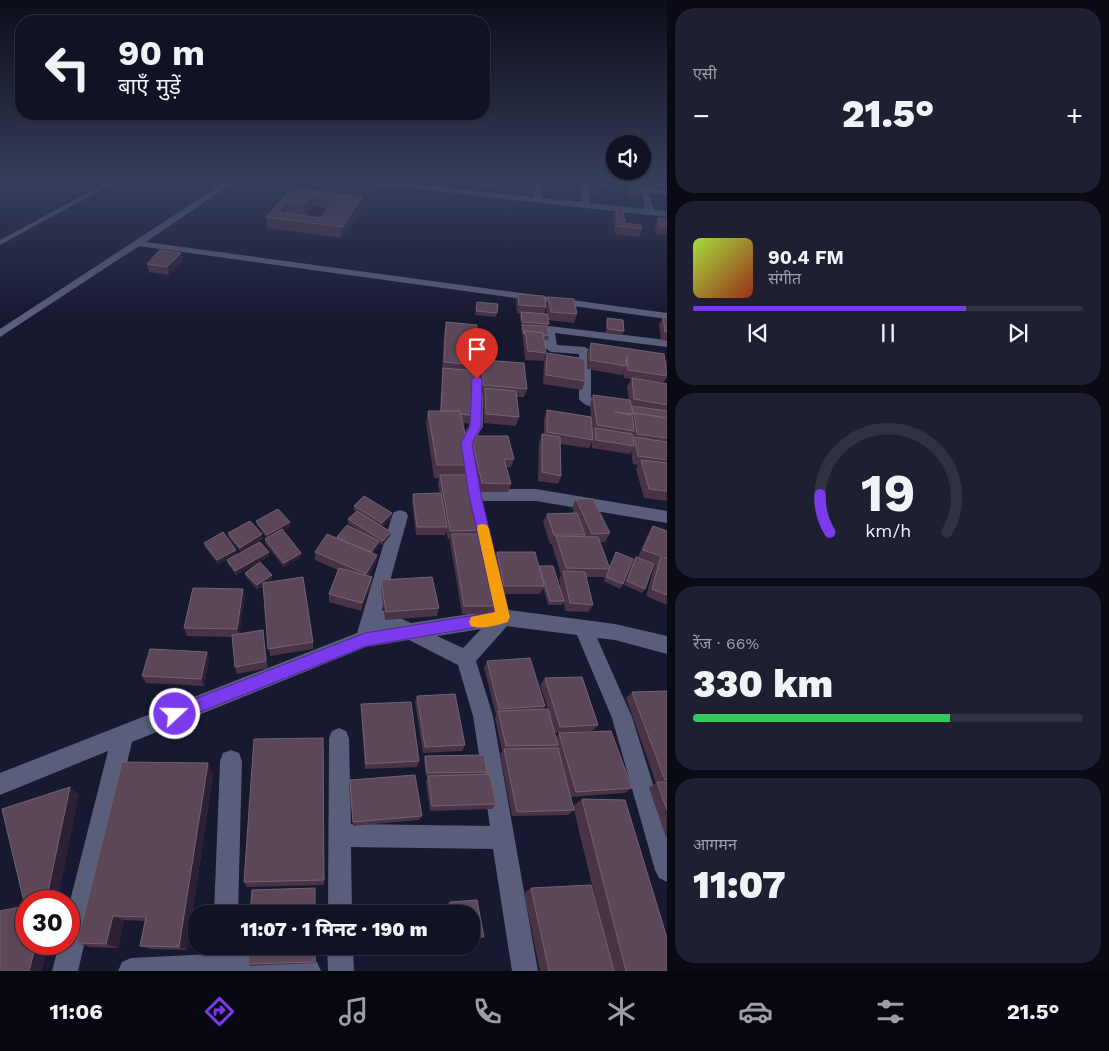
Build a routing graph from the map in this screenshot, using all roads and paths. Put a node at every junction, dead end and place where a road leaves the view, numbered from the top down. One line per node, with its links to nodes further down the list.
1 (29, 227): 3 (lane)
2 (159, 227): 4 (street)
3 (0, 243)
4 (135, 243): 5 (street); 6 (street)
5 (666, 316)
6 (0, 334)
7 (666, 344): 9 (street)
8 (477, 379): 10 (street)
9 (622, 408)
10 (475, 495): 11 (street); 13 (street)
11 (479, 514)
12 (400, 516): 15 (street)
13 (666, 518)
14 (501, 608): 16 (street); 17 (street); 20 (street)
15 (373, 614): 17 (street); 18 (street)
16 (584, 628): 19 (street); 27 (street)
17 (408, 633): 18 (street); 20 (street)
18 (365, 639): 21 (street)
19 (666, 646)
20 (466, 659): 26 (street)
21 (123, 735): 24 (street); 33 (street)
22 (339, 738): 25 (street)
23 (231, 761): 29 (street)
24 (0, 784)
25 (339, 835): 26 (street); 30 (street)
26 (503, 838): 37 (street)
27 (662, 842): 28 (street)
28 (666, 870)
29 (226, 905)
30 (340, 905)
31 (340, 955): 36 (street)
32 (225, 961): 34 (street); 35 (street)
33 (65, 971)
34 (131, 971)
35 (308, 971)
36 (341, 971)
37 (526, 971)

